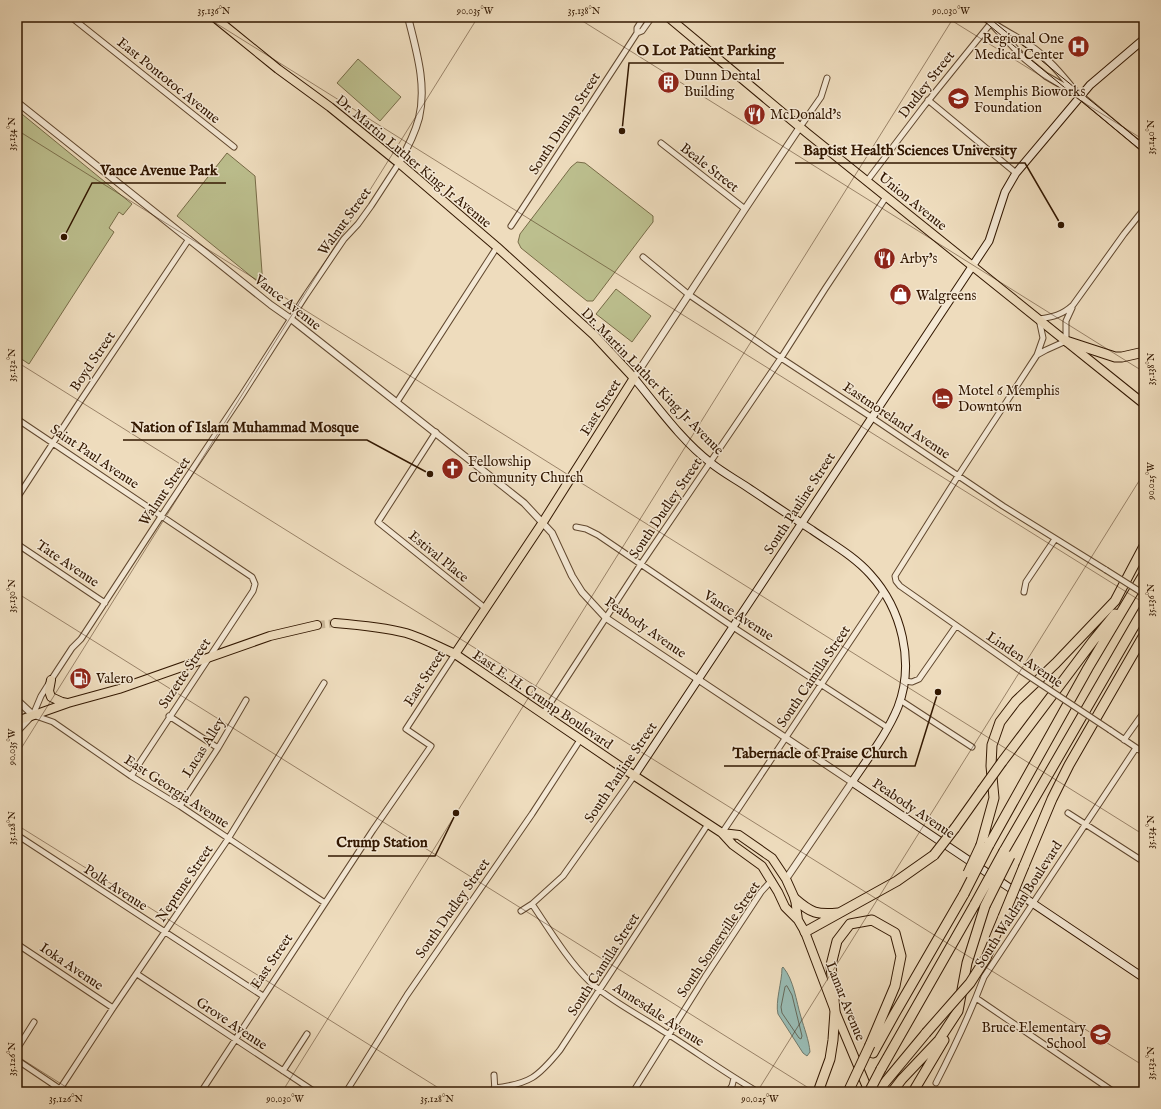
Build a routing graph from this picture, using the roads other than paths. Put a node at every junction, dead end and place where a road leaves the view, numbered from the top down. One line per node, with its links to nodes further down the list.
1 (71, 17): 17 (street, East Pontotoc Avenue)
2 (214, 17): 19 (main road, Dr. Martin Luther King Jr Avenue)
3 (408, 17): 19 (street)
4 (644, 17): 9 (street, South Dunlap Street)
5 (652, 17): 9 (street, South Dunlap Street)
6 (668, 17): 15 (main road, Union Avenue)
7 (984, 17): 8 (street)
8 (991, 23): 12 (street); 12 (street); 13 (street, Dudley Street)
9 (637, 33): 25 (street, South Dunlap Street)
10 (1144, 39): 12 (main road, South Pauline Street)
11 (827, 78): 15 (street, East Street)
12 (1080, 96): 18 (street); 20 (main road, South Pauline Street)
13 (928, 100): 20 (street); 21 (street, Dudley Street)
14 (17, 102): 26 (street, Vance Avenue)
15 (800, 127): 21 (main road, Union Avenue); 23 (street, East Street)
16 (661, 144): 23 (street, Beale Street)
17 (234, 147)
18 (1144, 149)
19 (399, 163): 27 (main road, Dr. Martin Luther King Jr Avenue); 32 (street, Walnut Street)
20 (1016, 173): 29 (main road, South Pauline Street)
21 (867, 181): 22 (main road, Union Avenue)
22 (886, 196): 29 (main road, Union Avenue); 37 (street, South Dudley Street)
23 (745, 209): 30 (street, East Street)
24 (1144, 209): 31 (street)
25 (511, 226)
26 (189, 239): 32 (street, Vance Avenue); 44 (street, Boyd Street)
27 (497, 247): 38 (main road, Dr. Martin Luther King Jr Avenue); 39 (street)
28 (643, 257): 30 (street, Eastmoreland Avenue)
29 (972, 266): 33 (main road, Union Avenue); 41 (main road, South Pauline Street)
30 (688, 294): 37 (street, Eastmoreland Avenue); 38 (street, East Street)
31 (1073, 305): 33 (street); 34 (street)
32 (291, 318): 39 (street, Vance Avenue); 48 (street, Walnut Street)
33 (1039, 319): 34 (main road, Union Avenue); 36 (street)
34 (1066, 341): 35 (highway); 36 (street); 40 (main road, Union Avenue)
35 (1144, 352)
36 (1037, 355): 46 (street)
37 (781, 358): 41 (street, Eastmoreland Avenue); 45 (street, South Dudley Street)
38 (634, 378): 45 (main road, Dr. Martin Luther King Jr Avenue); 49 (main road, East Street)
39 (397, 402): 43 (street, Vance Avenue)
40 (1144, 404)
41 (871, 417): 46 (street, Eastmoreland Avenue); 50 (main road, South Pauline Street)
42 (17, 419): 44 (street, Saint Paul Avenue)
43 (436, 432): 49 (street, Vance Avenue); 65 (street, Estival Place)
44 (53, 443): 47 (street, Boyd Street); 48 (street, Saint Paul Avenue)
45 (711, 463): 50 (main road, Dr. Martin Luther King Jr Avenue); 56 (street, South Dudley Street)
46 (958, 476): 52 (street, Eastmoreland Avenue); 70 (street, Linden Avenue)
47 (17, 498)
48 (162, 516): 59 (street, Saint Paul Avenue); 64 (street, Walnut Street)
49 (543, 522): 65 (main road, East Street); 67 (street, Peabody Avenue)
50 (802, 523): 60 (main road, Dr. Martin Luther King Jr Avenue); 71 (main road, South Pauline Street)
51 (576, 527): 56 (street, Vance Avenue)
52 (1055, 539): 61 (street); 62 (street, Eastmoreland Avenue, bridge)
53 (17, 544): 64 (street, Tate Avenue)
54 (1144, 546): 57 (highway)
55 (1144, 553): 57 (highway)
56 (641, 564): 67 (street, South Dudley Street); 71 (street, Vance Avenue)
57 (1133, 569): 110 (highway)
58 (1144, 574): 63 (highway)
59 (255, 584): 75 (street, Suzette Street)
60 (883, 592): 78 (main road, Dr. Martin Luther King Jr Avenue); 80 (street, South Camilla Street)
61 (1024, 592)
62 (1144, 594)
63 (1127, 601): 110 (highway); 120 (highway, bridge)
64 (105, 603): 76 (street, Walnut Street)
65 (485, 608): 74 (main road, East Street)
66 (1144, 609): 118 (highway, bridge)
67 (606, 618): 77 (street, Peabody Avenue); 87 (street, South Dudley Street)
68 (335, 623): 74 (main road, East E. H. Crump Boulevard)
69 (317, 625): 75 (main road)
70 (956, 626): 78 (street); 95 (street, Linden Avenue, bridge)
71 (733, 627): 77 (main road, South Pauline Street); 80 (street, Vance Avenue)
72 (1144, 635): 81 (highway)
73 (1144, 645): 81 (highway)
74 (455, 654): 87 (main road, East E. H. Crump Boulevard); 115 (street, East Street)
75 (210, 656): 85 (main road); 89 (street, Suzette Street)
76 (51, 680): 85 (main road); 88 (street, Walnut Street)
77 (698, 680): 93 (street, Peabody Avenue); 101 (main road, South Pauline Street)
78 (904, 682): 84 (main road, Dr. Martin Luther King Jr Avenue)
79 (324, 683): 109 (street, Neptune Street)
80 (822, 684): 91 (street, Vance Avenue); 93 (street, South Camilla Street)
81 (1115, 686): 155 (highway, bridge)
82 (17, 700): 88 (street, East Georgia Avenue)
83 (246, 700): 97 (street, Lucas Alley)
84 (900, 700): 91 (main road, Dr. Martin Luther King Jr Avenue); 96 (street)
85 (68, 703): 88 (main road)
86 (1144, 712): 95 (street)
87 (543, 714): 94 (main road, East E. H. Crump Boulevard)
88 (32, 715): 90 (main road); 92 (street, Walnut Street); 100 (street, East Georgia Avenue)
89 (170, 716): 97 (street); 100 (street, Suzette Street)
90 (17, 721)
91 (888, 728): 102 (main road, Dr. Martin Luther King Jr Avenue)
92 (17, 732)
93 (786, 738): 102 (street, Peabody Avenue); 107 (street, South Camilla Street)
94 (580, 740): 101 (main road, East E. H. Crump Boulevard); 148 (street, South Dudley Street)
95 (1124, 740): 98 (street, Linden Avenue)
96 (972, 747)
97 (218, 748): 103 (street, Lucas Alley)
98 (1136, 748): 99 (street, Linden Avenue); 106 (street, South Waldran Boulevard)
99 (1144, 753)
100 (131, 776): 103 (street, East Georgia Avenue)
101 (634, 776): 105 (main road, East E. H. Crump Boulevard); 117 (street, South Pauline Street)
102 (852, 782): 112 (street, Dr. Martin Luther King Jr Avenue); 116 (main road, Peabody Avenue)
103 (180, 806): 109 (street, East Georgia Avenue)
104 (1068, 813): 106 (street)
105 (708, 824): 107 (main road, East E. H. Crump Boulevard); 127 (street, South Camilla Street)
106 (1085, 824): 111 (street); 116 (street, South Waldran Boulevard)
107 (722, 833): 112 (main road, East E. H. Crump Boulevard); 113 (main road, East E. H. Crump Boulevard)
108 (17, 836): 123 (street, Polk Avenue)
109 (228, 839): 115 (street, East Georgia Avenue); 123 (street, Neptune Street)
110 (985, 845): 138 (highway, bridge)
111 (1144, 862)
112 (786, 879): 114 (main road, East E. H. Crump Boulevard)
113 (772, 880): 121 (main road, East E. H. Crump Boulevard); 135 (street, South Somerville Street)
114 (795, 899): 120 (highway); 121 (main road, East E. H. Crump Boulevard)
115 (325, 903): 128 (street, East Street)
116 (1034, 903): 126 (main road, Peabody Avenue); 129 (street, South Waldran Boulevard)
117 (532, 904): 119 (street, South Pauline Street); 127 (street, Annesdale Avenue)
118 (980, 905): 132 (highway); 154 (highway, bridge)
119 (521, 910)
120 (841, 913): 122 (highway)
121 (798, 920): 122 (main road, Lamar Avenue)
122 (805, 932): 131 (main road, Lamar Avenue)
123 (164, 933): 125 (street, Neptune Street); 128 (street, Polk Avenue)
124 (17, 944): 130 (street, Ioka Avenue)
125 (137, 974): 130 (street, Neptune Street); 136 (street, Grove Avenue)
126 (1144, 978)
127 (600, 990): 135 (street, Annesdale Avenue); 145 (street, South Camilla Street)
128 (263, 996): 136 (street, East Street)
129 (976, 998): 143 (street, South Waldran Boulevard); 158 (street)
130 (113, 1008): 144 (street, Neptune Street)
131 (835, 1011): 138 (highway); 152 (highway); 154 (main road, Lamar Avenue)
132 (958, 1011): 156 (highway); 157 (highway)
133 (34, 1022): 137 (street)
134 (307, 1034): 140 (street)
135 (669, 1035): 142 (street, Annesdale Avenue); 149 (street, South Somerville Street)
136 (235, 1040): 140 (street, Grove Avenue); 146 (street, East Street)
137 (17, 1049)
138 (872, 1049): 153 (highway, bridge)
139 (17, 1060): 144 (street)
140 (283, 1071): 147 (street, Grove Avenue)
141 (494, 1075): 145 (street)
142 (734, 1078): 150 (street); 151 (street, Annesdale Avenue)
143 (936, 1083)
144 (59, 1090)
145 (495, 1090)
146 (201, 1092)
147 (315, 1092)
148 (346, 1092)
149 (633, 1092)
150 (728, 1092)
151 (758, 1092)
152 (818, 1092)
153 (849, 1092)
154 (869, 1092)
155 (878, 1092)
156 (892, 1092)
157 (913, 1092)
158 (1114, 1092)

